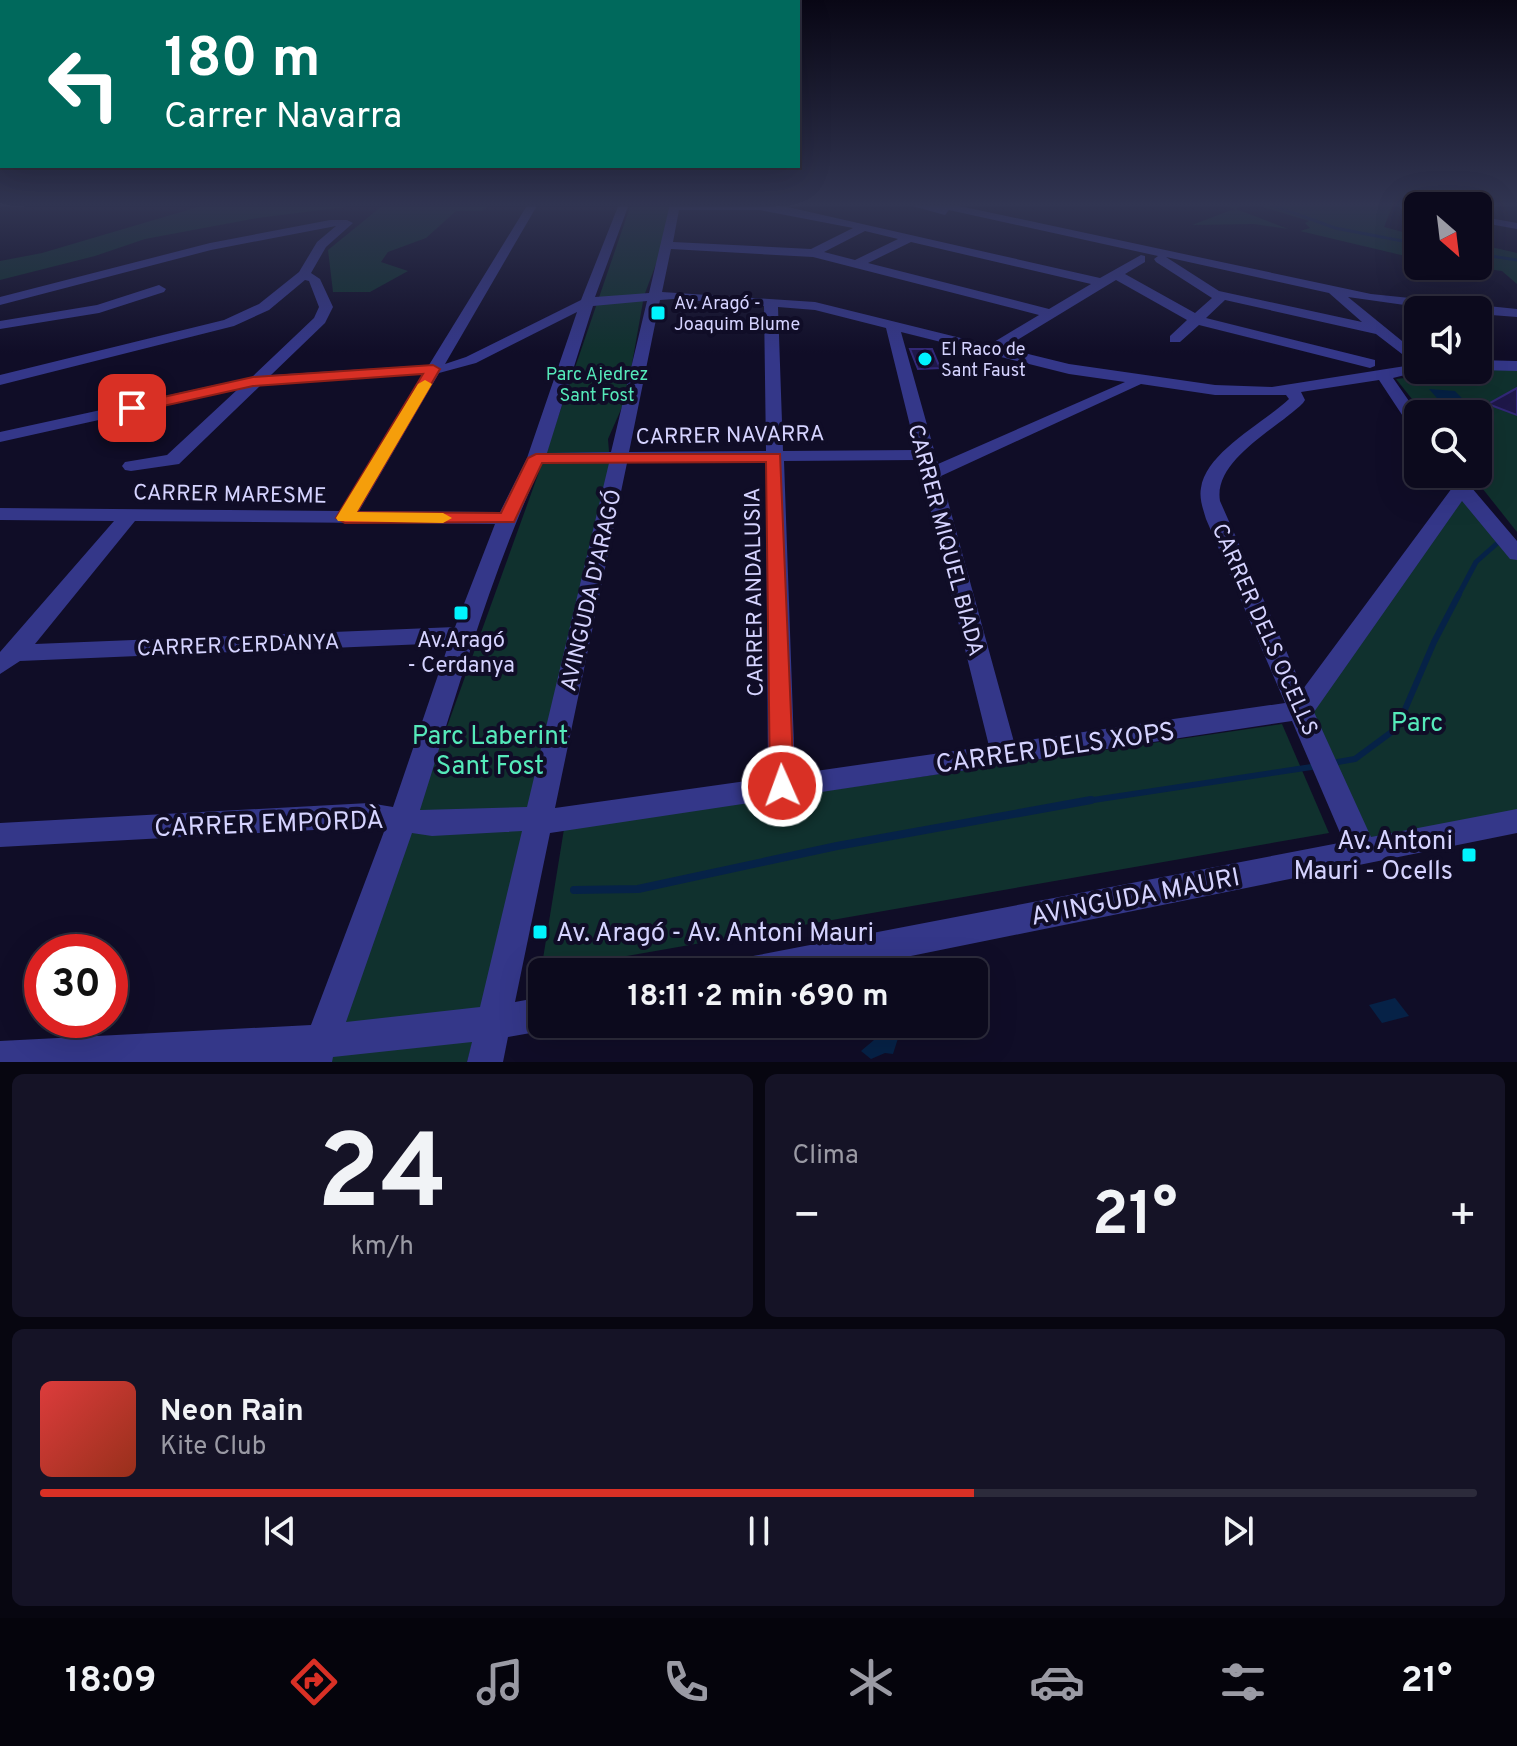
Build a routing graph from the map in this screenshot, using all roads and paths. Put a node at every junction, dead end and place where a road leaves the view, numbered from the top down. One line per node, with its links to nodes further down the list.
1 (1136, 253): 14 (street)
2 (184, 254): 19 (street)
3 (316, 254): 13 (street)
4 (503, 254): 40 (street)
5 (606, 254): 23 (street)
6 (666, 254): 21 (street, AVINGUDA D'ARAGÓ)
7 (815, 254): 12 (street)
8 (878, 254): 12 (street)
9 (977, 254): 15 (street)
10 (1141, 254): 11 (street)
11 (1165, 256): 17 (street); 18 (street)
12 (857, 264): 25 (street)
13 (304, 274): 41 (street); 43 (street)
14 (1115, 274): 15 (street); 27 (street)
15 (1101, 282): 25 (street)
16 (159, 289): 29 (street)
17 (1331, 290): 22 (street); 30 (street)
18 (1216, 294): 27 (street); 30 (street)
19 (0, 301)
20 (771, 302): 21 (street); 28 (street); 48 (street, CARRER ANDALUSIA)
21 (653, 303): 23 (street); 50 (street, AVINGUDA D'ARAGÓ)
22 (1404, 303)
23 (586, 306): 40 (street); 49 (street)
24 (1492, 311): 26 (street)
25 (1048, 313): 32 (street)
26 (1517, 313)
27 (1197, 320): 31 (street); 39 (street)
28 (892, 324): 32 (street); 51 (street, CARRER MIQUEL BIADA)
29 (0, 325)
30 (1382, 331): 33 (street)
31 (1175, 339)
32 (992, 349): 42 (street)
33 (1404, 350)
34 (1492, 356): 35 (street)
35 (1517, 356)
36 (1404, 364): 39 (street)
37 (1492, 365): 38 (street)
38 (1517, 366)
39 (1376, 368): 44 (street); 45 (street); 46 (street)
40 (433, 369): 43 (street); 57 (street)
41 (0, 380)
42 (1136, 380): 45 (street); 51 (street, CARRER NAVARRA)
43 (253, 381): 47 (street); 52 (street)
44 (1292, 390): 45 (street); 62 (street, CARRER DELS OCELLS)
45 (1241, 391)
46 (1404, 407)
47 (0, 437)
48 (774, 457): 50 (street, CARRER NAVARRA); 51 (street, CARRER NAVARRA); 64 (street, CARRER ANDALUSIA)
49 (536, 458): 50 (street, CARRER NAVARRA); 58 (street)
50 (620, 459): 65 (street, AVINGUDA D'ARAGÓ)
51 (928, 464): 63 (street, CARRER MIQUEL BIADA)
52 (131, 466)
53 (1451, 488): 62 (street)
54 (1462, 488): 59 (street)
55 (0, 514): 56 (street, CARRER MARESME)
56 (129, 516): 57 (street, CARRER MARESME); 61 (street)
57 (345, 518): 58 (street, CARRER MARESME)
58 (507, 518): 60 (street)
59 (1517, 554)
60 (462, 635): 61 (street, CARRER CERDANYA); 66 (street)
61 (7, 659)
62 (1302, 710): 63 (street, CARRER DELS XOPS); 69 (street, CARRER DELS OCELLS)
63 (1004, 755): 64 (street, CARRER DELS XOPS)
64 (782, 786): 65 (street, CARRER DELS XOPS)
65 (539, 819): 66 (street, CARRER EMPORDÀ); 72 (street, AVINGUDA D'ARAGÓ)
66 (403, 820): 68 (street, CARRER EMPORDÀ); 73 (street)
67 (1517, 821): 69 (street, AVINGUDA MAURI)
68 (0, 835)
69 (1362, 850): 70 (street, AVINGUDA MAURI)
70 (823, 958)
71 (528, 1017): 72 (street)
72 (494, 1023): 73 (street); 75 (street, AVINGUDA D'ARAGÓ)
73 (318, 1052): 74 (street)
74 (0, 1059)
75 (485, 1062)

